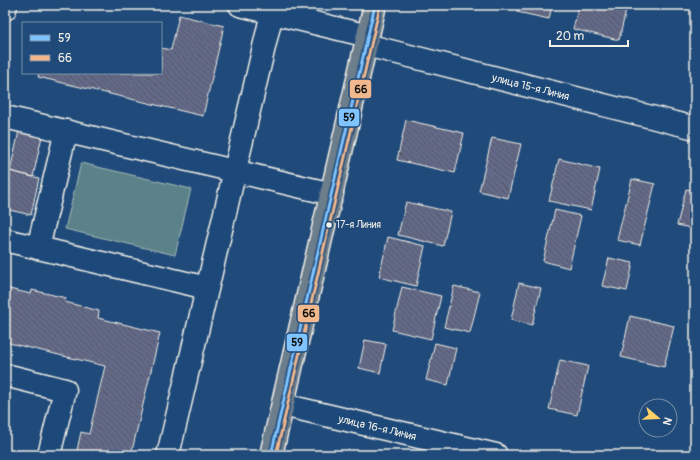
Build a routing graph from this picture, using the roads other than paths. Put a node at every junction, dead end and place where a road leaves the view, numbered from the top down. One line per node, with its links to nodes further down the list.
1 (6, 5): 4 (street)
2 (240, 5): 5 (street, улица 15-я Линия)
3 (376, 5): 6 (main road)
4 (5, 8)
5 (272, 13): 6 (street, улица 15-я Линия); 10 (street)
6 (367, 41): 8 (street, улица 15-я Линия); 11 (main road)
7 (5, 116): 9 (street)
8 (695, 128)
9 (66, 131): 10 (street); 13 (street)
10 (235, 171): 11 (street); 14 (street)
11 (332, 194): 16 (main road)
12 (5, 240): 13 (street)
13 (38, 248): 14 (street)
14 (207, 288): 18 (street)
15 (5, 375): 17 (street)
16 (283, 405): 19 (main road); 20 (street, улица 16-я Линия)
17 (49, 455)
18 (168, 455)
19 (271, 455)
20 (496, 455)

